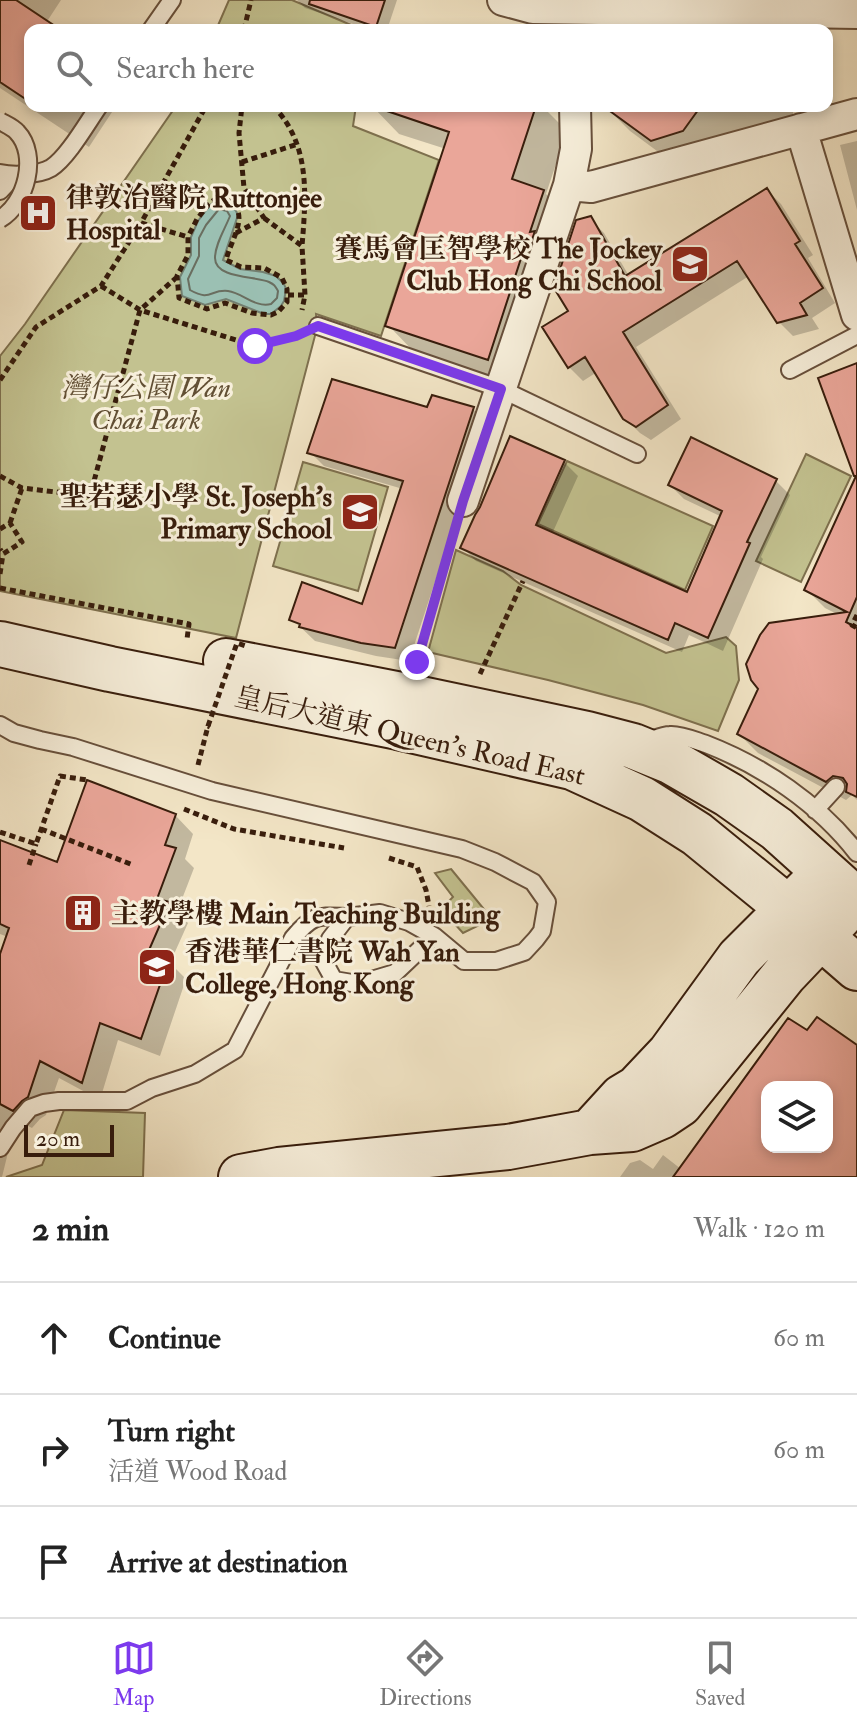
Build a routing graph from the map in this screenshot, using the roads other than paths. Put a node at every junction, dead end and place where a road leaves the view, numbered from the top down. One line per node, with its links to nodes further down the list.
1 (172, 0): 5 (lane)
2 (503, 0): 3 (street)
3 (572, 13): 4 (street)
4 (857, 13)
5 (155, 24)
6 (95, 112): 11 (lane)
7 (575, 112): 12 (street)
8 (857, 114): 10 (street)
9 (0, 121): 14 (lane, bridge)
10 (801, 129): 12 (street); 15 (street)
11 (7, 174): 13 (lane)
12 (569, 185): 19 (street)
13 (0, 191)
14 (0, 219)
15 (857, 315)
16 (318, 326): 19 (lane)
17 (857, 335): 18 (lane)
18 (790, 370)
19 (501, 389): 20 (lane); 21 (street)
20 (637, 454)
21 (463, 501)
22 (0, 615): 25 (main road, 皇后大道東 Queen's Road East)
23 (0, 644): 30 (main road, 皇后大道東 Queen's Road East)
24 (0, 725): 31 (lane)
25 (633, 746): 27 (lane); 28 (main road, 皇后大道東 Queen's Road East)
26 (836, 787): 27 (lane)
27 (815, 810): 28 (lane)
28 (848, 881): 30 (main road)
29 (347, 917): 31 (lane); 31 (lane); 33 (lane)
30 (805, 923): 32 (main road, 皇后大道東 Queen's Road East); 34 (main road)
31 (434, 936)
32 (857, 968)
33 (0, 1148)
34 (241, 1177)

